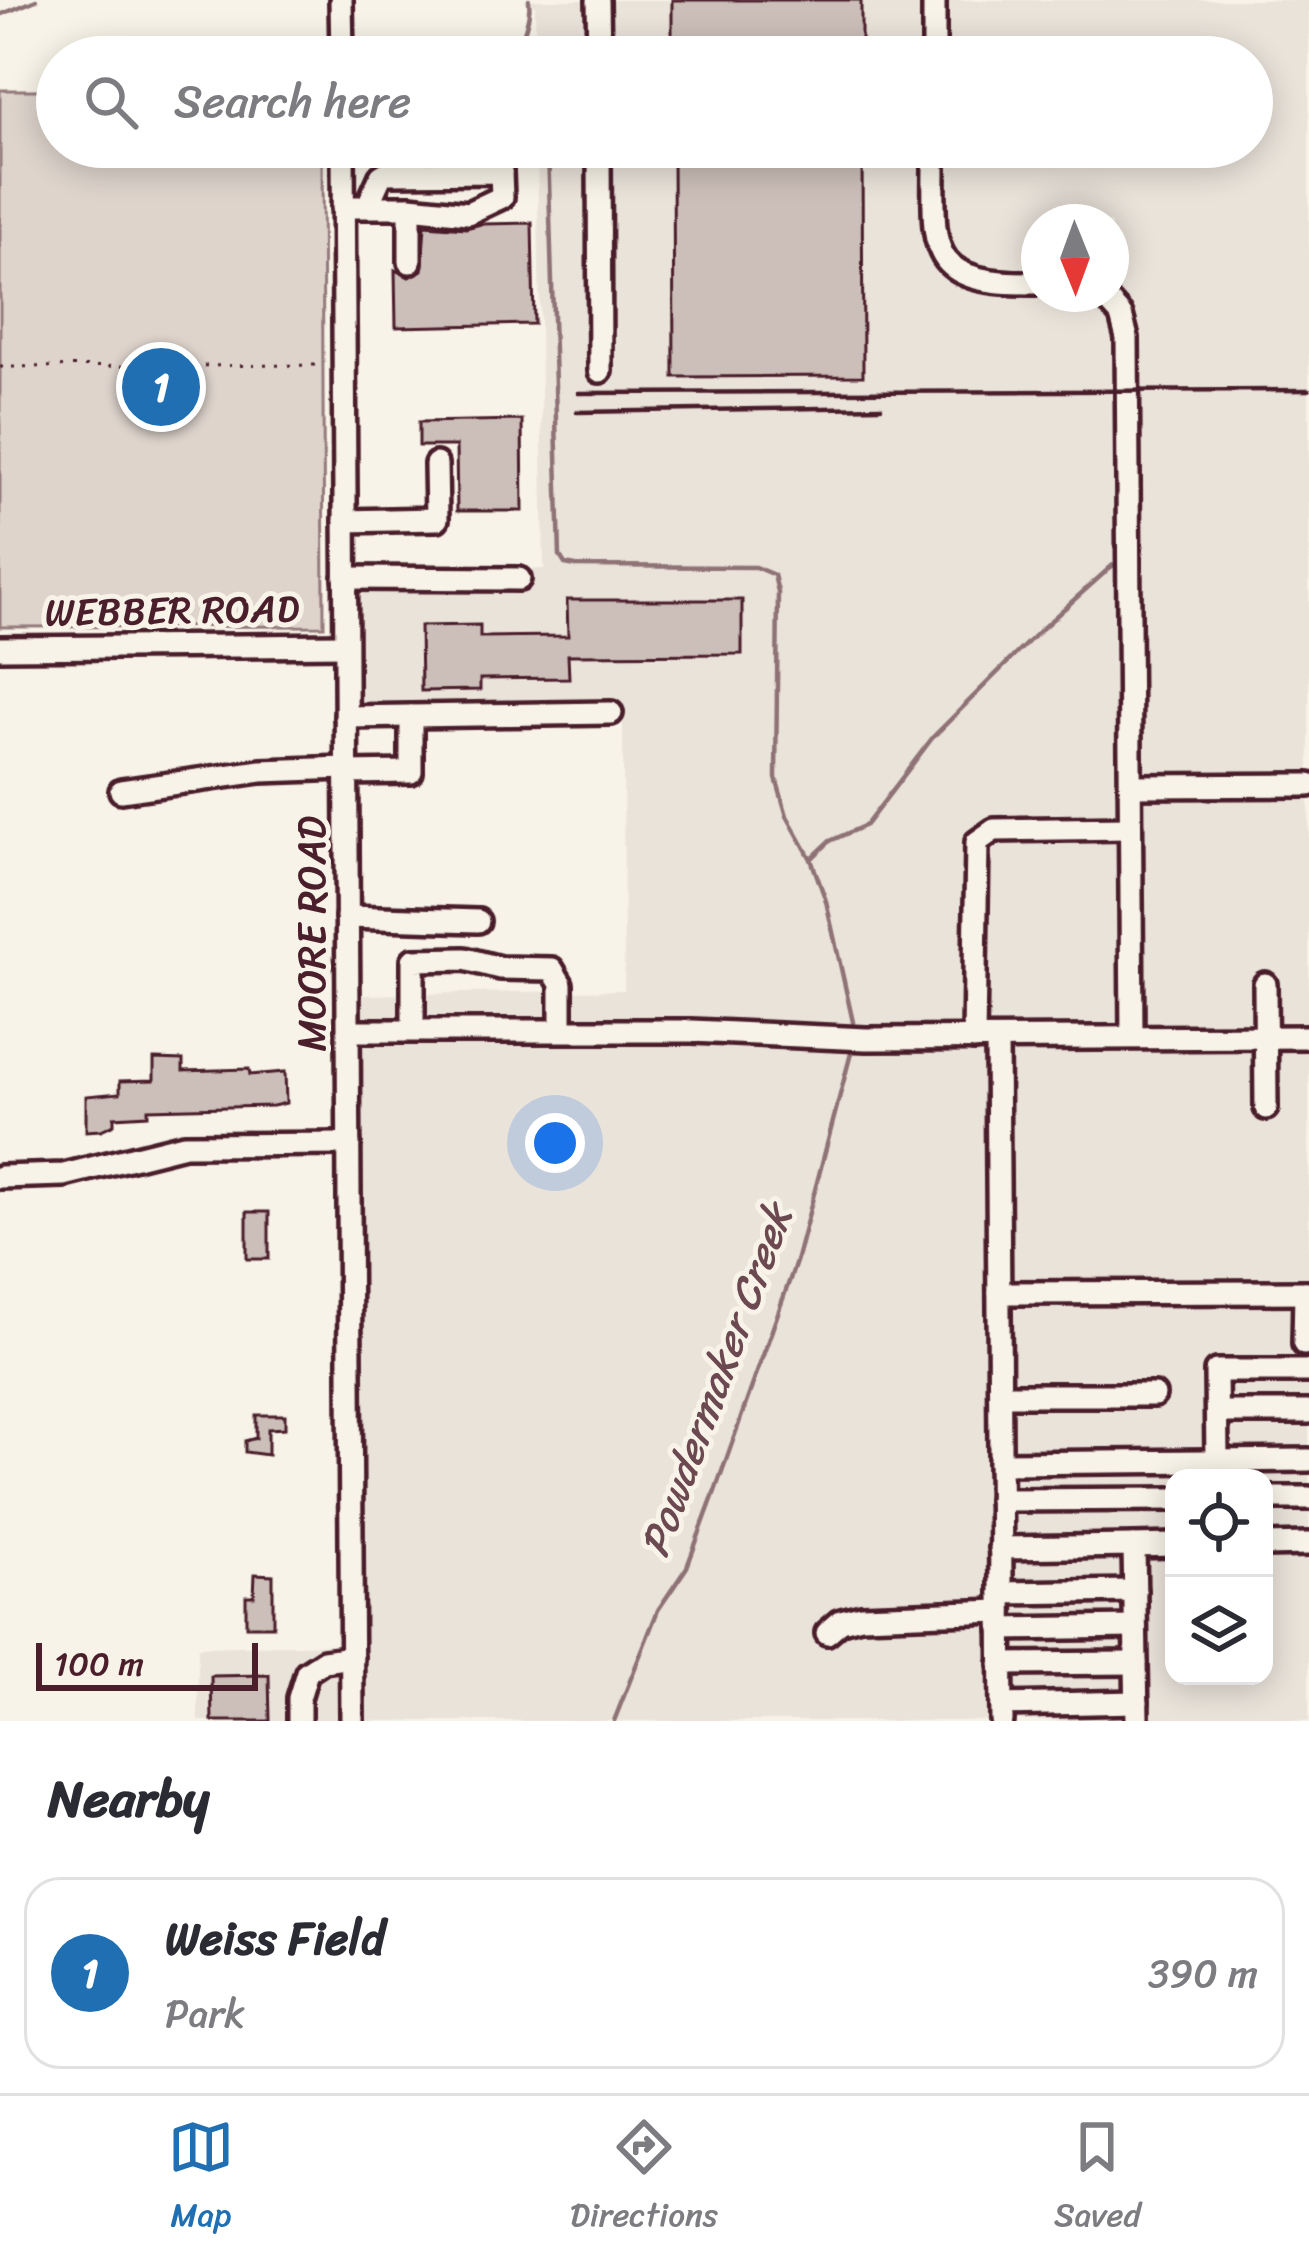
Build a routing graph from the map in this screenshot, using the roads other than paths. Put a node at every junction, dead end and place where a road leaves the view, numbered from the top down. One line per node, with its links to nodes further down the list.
1 (341, 0): 4 (street)
2 (598, 0): 5 (street)
3 (934, 0): 6 (street)
4 (342, 36)
5 (598, 36)
6 (934, 36)
7 (343, 168): 13 (street, MOORE ROAD)
8 (500, 168): 11 (street)
9 (599, 168): 20 (street)
10 (934, 168): 18 (street)
11 (501, 172): 12 (street); 16 (street)
12 (460, 173): 14 (street); 16 (street)
13 (343, 206): 14 (street); 22 (street, MOORE ROAD)
14 (367, 207): 15 (street)
15 (410, 207): 16 (street); 17 (street)
16 (435, 208)
17 (410, 262)
18 (1021, 282)
19 (1118, 312): 32 (street)
20 (600, 370)
21 (436, 464): 22 (street)
22 (345, 521): 23 (street, MOORE ROAD)
23 (345, 578): 24 (street); 25 (street, MOORE ROAD)
24 (519, 579)
25 (345, 645): 26 (street, WEBBER ROAD); 29 (street, MOORE ROAD)
26 (0, 648)
27 (611, 713): 28 (street)
28 (411, 716): 29 (street); 30 (street)
29 (346, 717): 30 (street, MOORE ROAD)
30 (346, 770): 33 (street); 35 (street, MOORE ROAD)
31 (1309, 785): 32 (street)
32 (1130, 786): 34 (street)
33 (121, 791)
34 (1130, 828): 43 (street); 46 (street)
35 (347, 917): 36 (street); 42 (street, MOORE ROAD)
36 (413, 919): 37 (street); 38 (street)
37 (478, 921)
38 (413, 960): 40 (street); 41 (street)
39 (1265, 985): 44 (street)
40 (413, 1030): 41 (street); 42 (street)
41 (561, 1030): 46 (street)
42 (348, 1031): 48 (street, MOORE ROAD)
43 (1132, 1036): 44 (street); 46 (street)
44 (1266, 1036): 45 (street); 47 (street)
45 (1309, 1036)
46 (985, 1039): 51 (street)
47 (1266, 1108)
48 (349, 1144): 49 (street); 74 (street, MOORE ROAD)
49 (0, 1177)
50 (1307, 1292): 51 (street); 52 (street)
51 (999, 1293): 54 (street)
52 (1304, 1344)
53 (1309, 1371): 56 (street)
54 (1000, 1395): 55 (street); 60 (street)
55 (1154, 1395)
56 (1217, 1412): 57 (street); 59 (street)
57 (1309, 1412)
58 (1309, 1460): 59 (street)
59 (1217, 1461): 60 (street)
60 (1000, 1463): 64 (street)
61 (1273, 1498): 62 (street)
62 (1309, 1498)
63 (1165, 1499): 64 (street)
64 (1000, 1500): 69 (street)
65 (1309, 1544): 67 (street)
66 (1165, 1545): 68 (street)
67 (1273, 1545)
68 (1134, 1546): 69 (street); 70 (street)
69 (1000, 1548): 71 (street)
70 (1135, 1591): 71 (street); 72 (street)
71 (1001, 1611): 72 (street); 73 (street); 76 (street)
72 (1135, 1627): 75 (street)
73 (827, 1633)
74 (352, 1657): 79 (street); 80 (street, MOORE ROAD)
75 (1136, 1663): 76 (street); 77 (street)
76 (1001, 1664): 78 (street)
77 (1137, 1712): 78 (street)
78 (1002, 1713)
79 (299, 1721)
80 (352, 1721)

